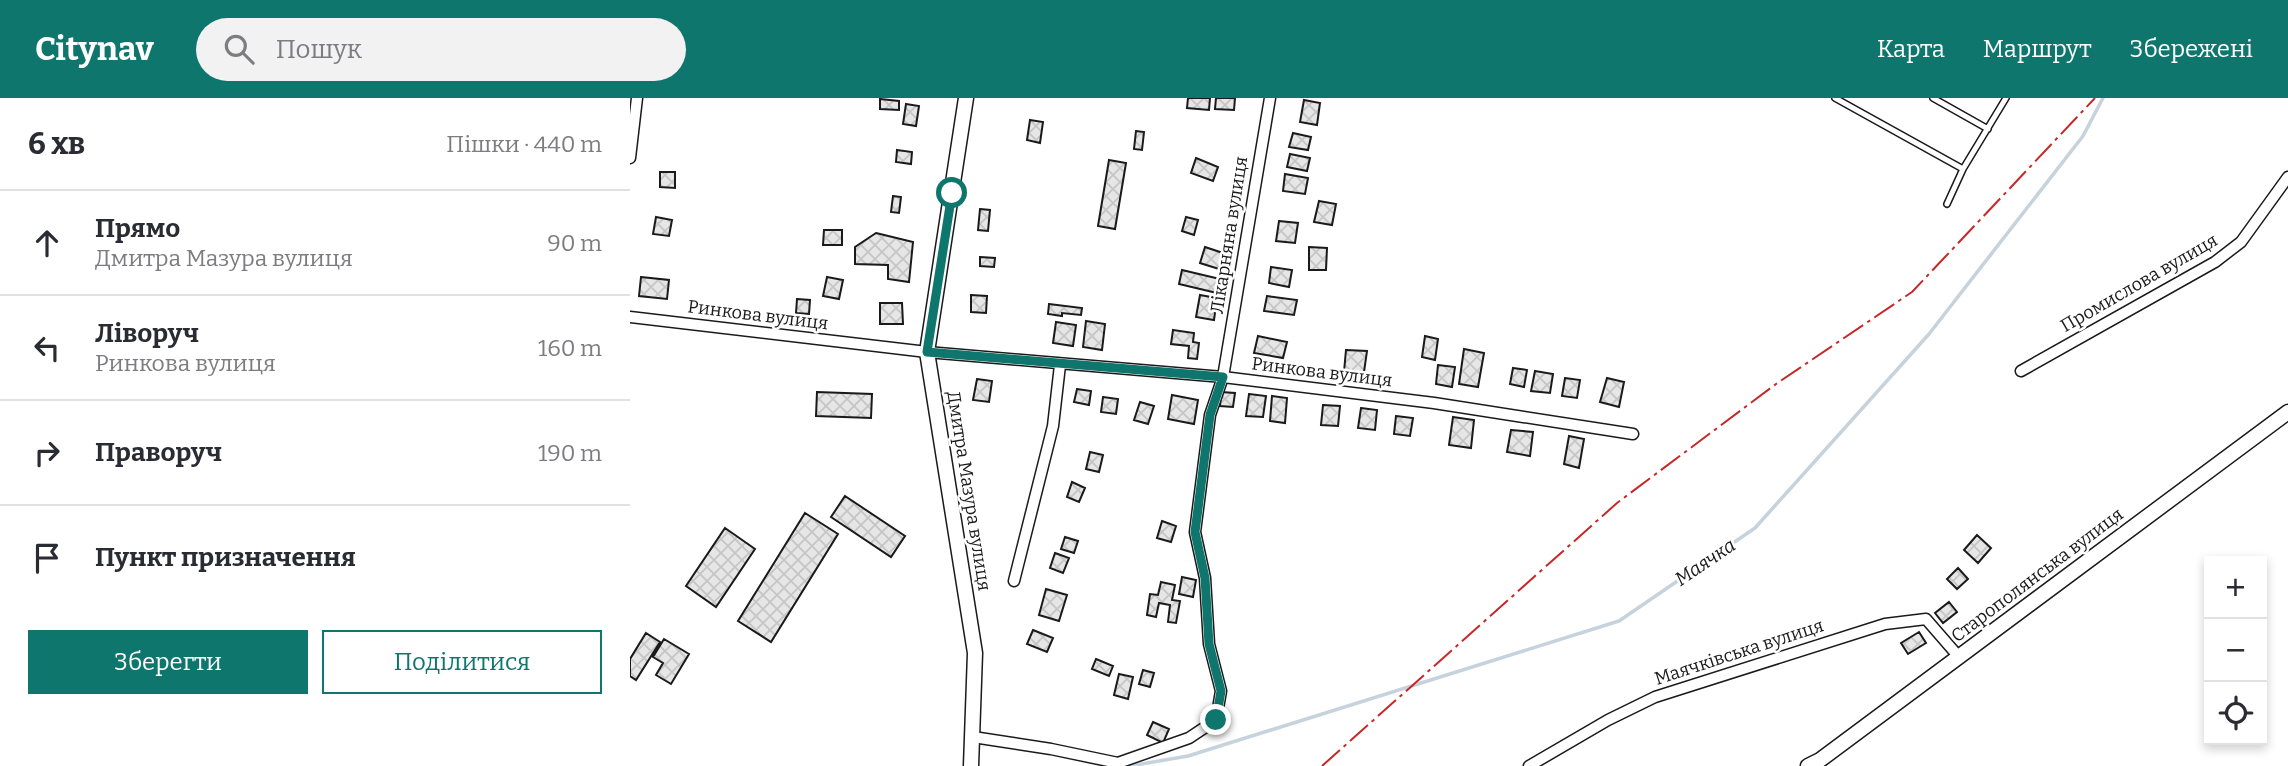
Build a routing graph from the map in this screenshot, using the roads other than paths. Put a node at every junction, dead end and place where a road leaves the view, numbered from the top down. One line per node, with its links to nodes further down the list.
1 (637, 98): 8 (street)
2 (966, 98): 13 (street, Дмитра Мазура вулиця)
3 (1270, 98): 16 (street, Лікарняна вулиця)
4 (1835, 98): 9 (lane)
5 (1934, 98): 7 (lane)
6 (2006, 98): 7 (lane)
7 (1988, 129): 9 (lane)
8 (630, 158)
9 (1963, 169): 11 (lane)
10 (2288, 177): 15 (street, Промислова вулиця)
11 (1947, 204)
12 (630, 317): 13 (street, Ринкова вулиця)
13 (927, 352): 14 (street, Ринкова вулиця); 21 (street, Дмитра Мазура вулиця)
14 (1060, 365): 16 (street, Ринкова вулиця); 19 (street)
15 (2021, 371)
16 (1223, 377): 18 (street, Ринкова вулиця); 21 (street, Лікарняна вулиця)
17 (2288, 412): 20 (street, Старополянська вулиця)
18 (1633, 434)
19 (1014, 581)
20 (1959, 657): 22 (street, Маячківська вулиця); 23 (street, Старополянська вулиця)
21 (972, 751)
22 (1529, 766)
23 (1808, 766)

